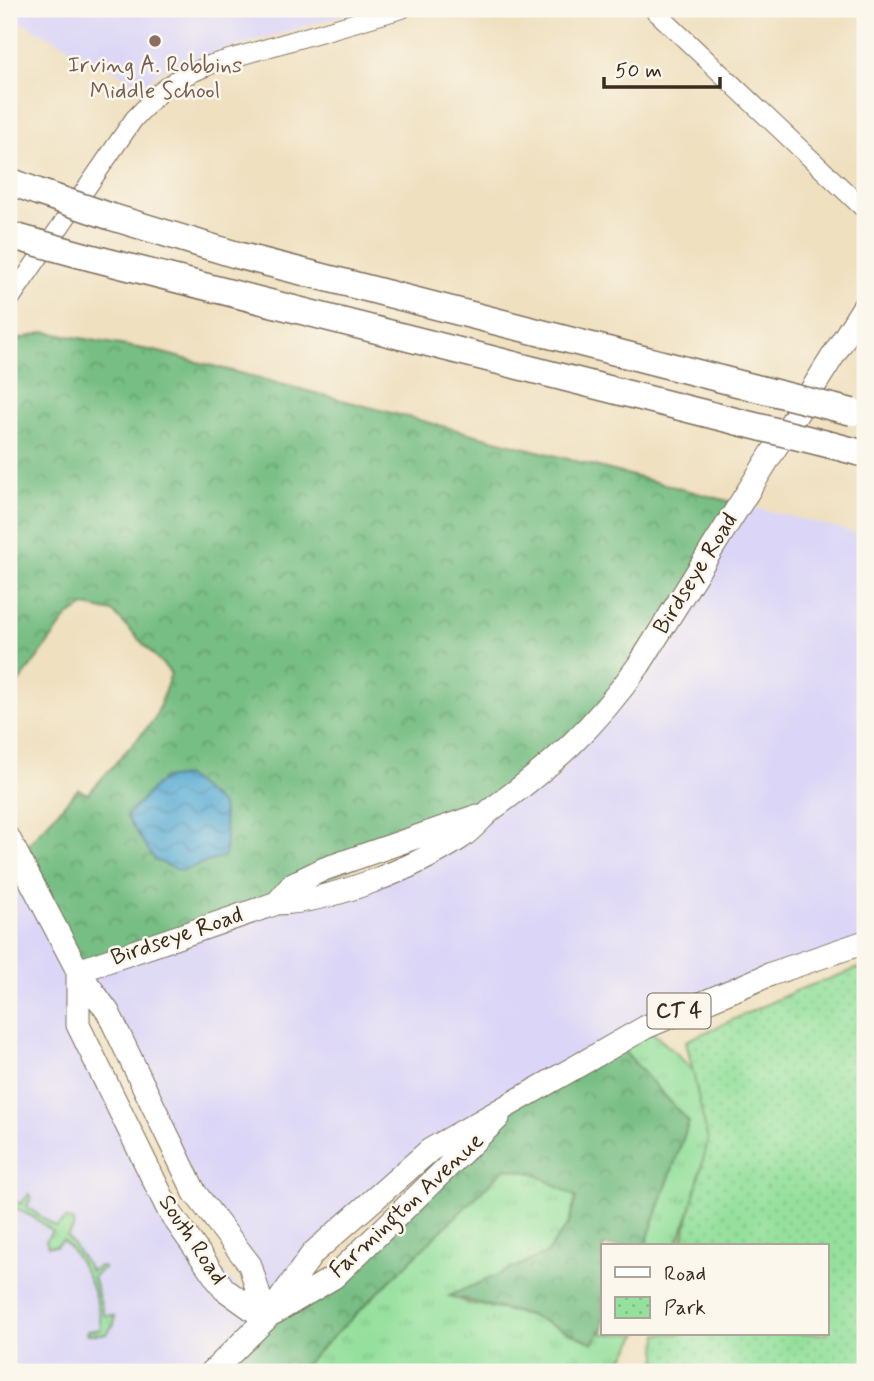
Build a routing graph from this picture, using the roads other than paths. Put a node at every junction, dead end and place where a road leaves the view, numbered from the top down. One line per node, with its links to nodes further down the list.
1 (402, 9): 6 (street)
2 (653, 9): 4 (street)
3 (9, 181): 8 (highway, bridge)
4 (865, 211)
5 (9, 235): 9 (highway, bridge)
6 (9, 300)
7 (865, 305): 12 (main road, Birdseye Road)
8 (859, 413)
9 (865, 454)
10 (9, 839): 12 (main road, South Road)
11 (865, 942): 13 (main road, Farmington Avenue / CT 4)
12 (78, 971): 14 (main road, South Road); 14 (main road, South Road)
13 (507, 1108): 14 (main road, Farmington Avenue / CT 4); 14 (main road, Farmington Avenue / CT 4)
14 (266, 1319): 15 (main road, Farmington Avenue / CT 4)
15 (212, 1372)

